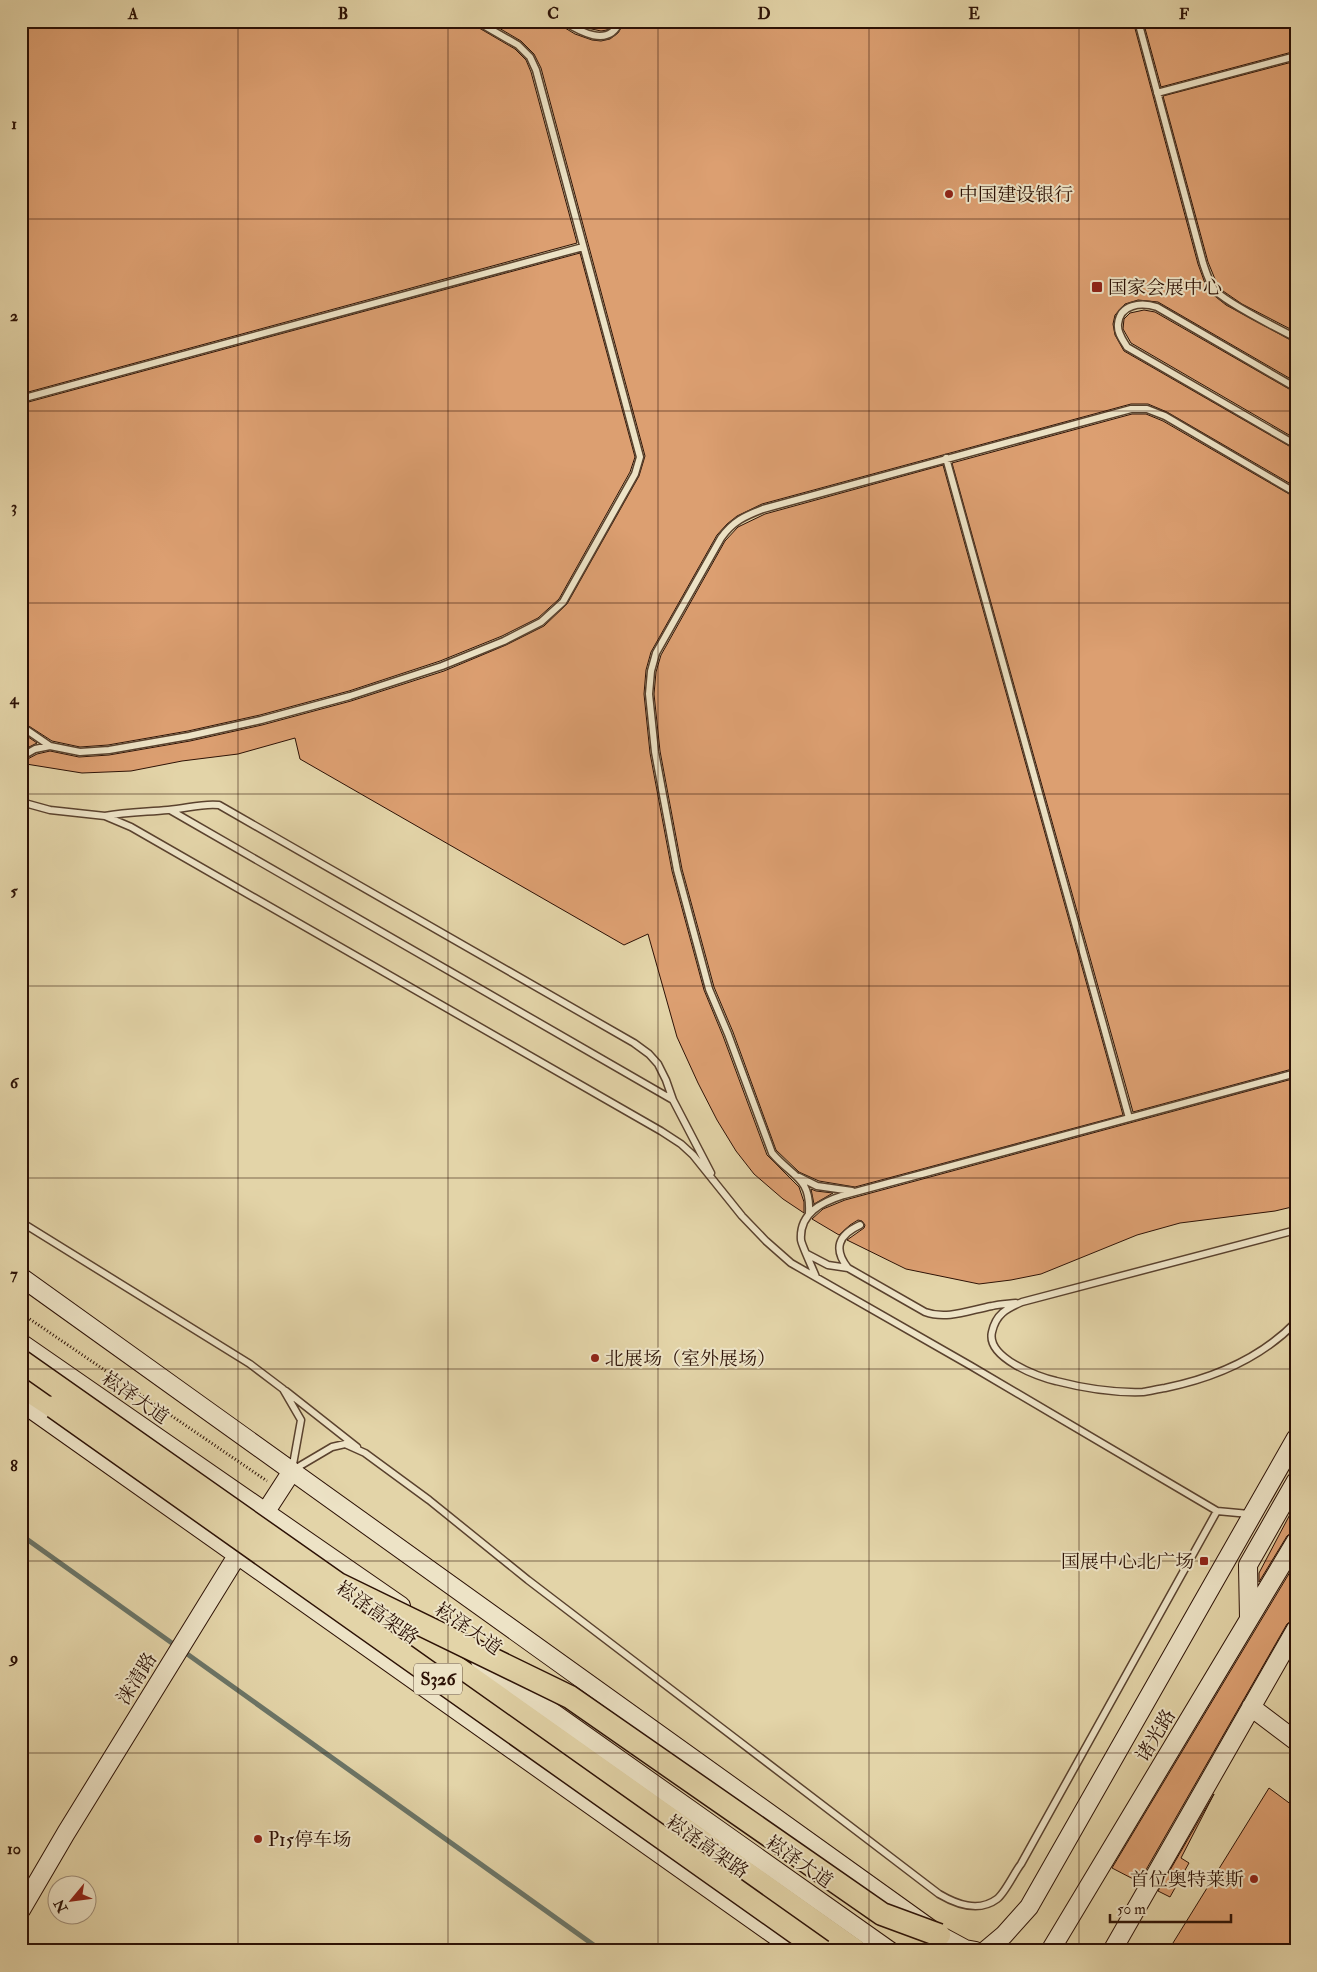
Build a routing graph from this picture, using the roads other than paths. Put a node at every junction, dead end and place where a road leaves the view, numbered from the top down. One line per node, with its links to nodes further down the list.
1 (476, 21): 7 (lane)
2 (563, 21): 3 (lane)
3 (620, 21)
4 (1138, 21): 6 (lane)
5 (1296, 56): 6 (lane)
6 (1158, 93): 8 (lane)
7 (584, 247): 10 (lane); 15 (lane)
8 (1296, 338)
9 (1296, 388): 11 (lane)
10 (21, 399)
11 (1296, 445)
12 (946, 458): 13 (lane); 22 (lane); 23 (lane)
13 (1296, 493)
14 (21, 726): 15 (lane)
15 (50, 746): 16 (lane)
16 (21, 757)
17 (21, 802): 19 (lane)
18 (170, 810): 19 (lane); 21 (lane); 21 (lane)
19 (105, 816): 24 (lane)
20 (1296, 1073): 22 (lane)
21 (673, 1100): 24 (lane)
22 (1129, 1118): 25 (lane)
23 (798, 1177): 25 (lane); 26 (lane)
24 (719, 1187): 32 (lane)
25 (865, 1190): 26 (lane)
26 (809, 1214): 30 (lane)
27 (21, 1222): 39 (lane)
28 (860, 1225): 31 (lane)
29 (1296, 1230): 34 (lane)
30 (808, 1254): 31 (lane); 32 (lane)
31 (848, 1268): 34 (lane)
32 (816, 1277): 45 (lane)
33 (21, 1278): 43 (main road)
34 (1022, 1302): 35 (lane)
35 (1296, 1322)
36 (21, 1344): 46 (main road, 崧泽大道)
37 (21, 1361): 50 (highway, 崧泽高架路 / S326, bridge)
38 (21, 1386): 58 (highway, 崧泽高架路 / S326, bridge)
39 (284, 1389): 42 (lane); 43 (lane)
40 (21, 1402): 49 (main road)
41 (1296, 1438): 47 (main road)
42 (365, 1453): 43 (lane); 45 (lane)
43 (292, 1471): 46 (main road, 涞清路); 56 (main road)
44 (1296, 1481): 51 (main road)
45 (1217, 1511): 47 (lane)
46 (266, 1513): 49 (main road, 涞清路); 60 (main road, 崧泽大道)
47 (1253, 1514): 62 (main road)
48 (1296, 1541): 51 (main road, 诸光路)
49 (237, 1554): 55 (main road, 涞清路); 57 (main road)
50 (338, 1584): 56 (highway, bridge); 59 (highway, 崧泽高架路 / S326, bridge)
51 (1249, 1619): 63 (main road, 诸光路)
52 (1296, 1629): 53 (main road)
53 (1251, 1707): 54 (main road); 64 (main road)
54 (1296, 1741)
55 (21, 1910)
56 (939, 1935): 61 (main road)
57 (797, 1951)
58 (822, 1951)
59 (856, 1951)
60 (890, 1951)
61 (976, 1951)
62 (985, 1951)
63 (1050, 1951)
64 (1112, 1951)

